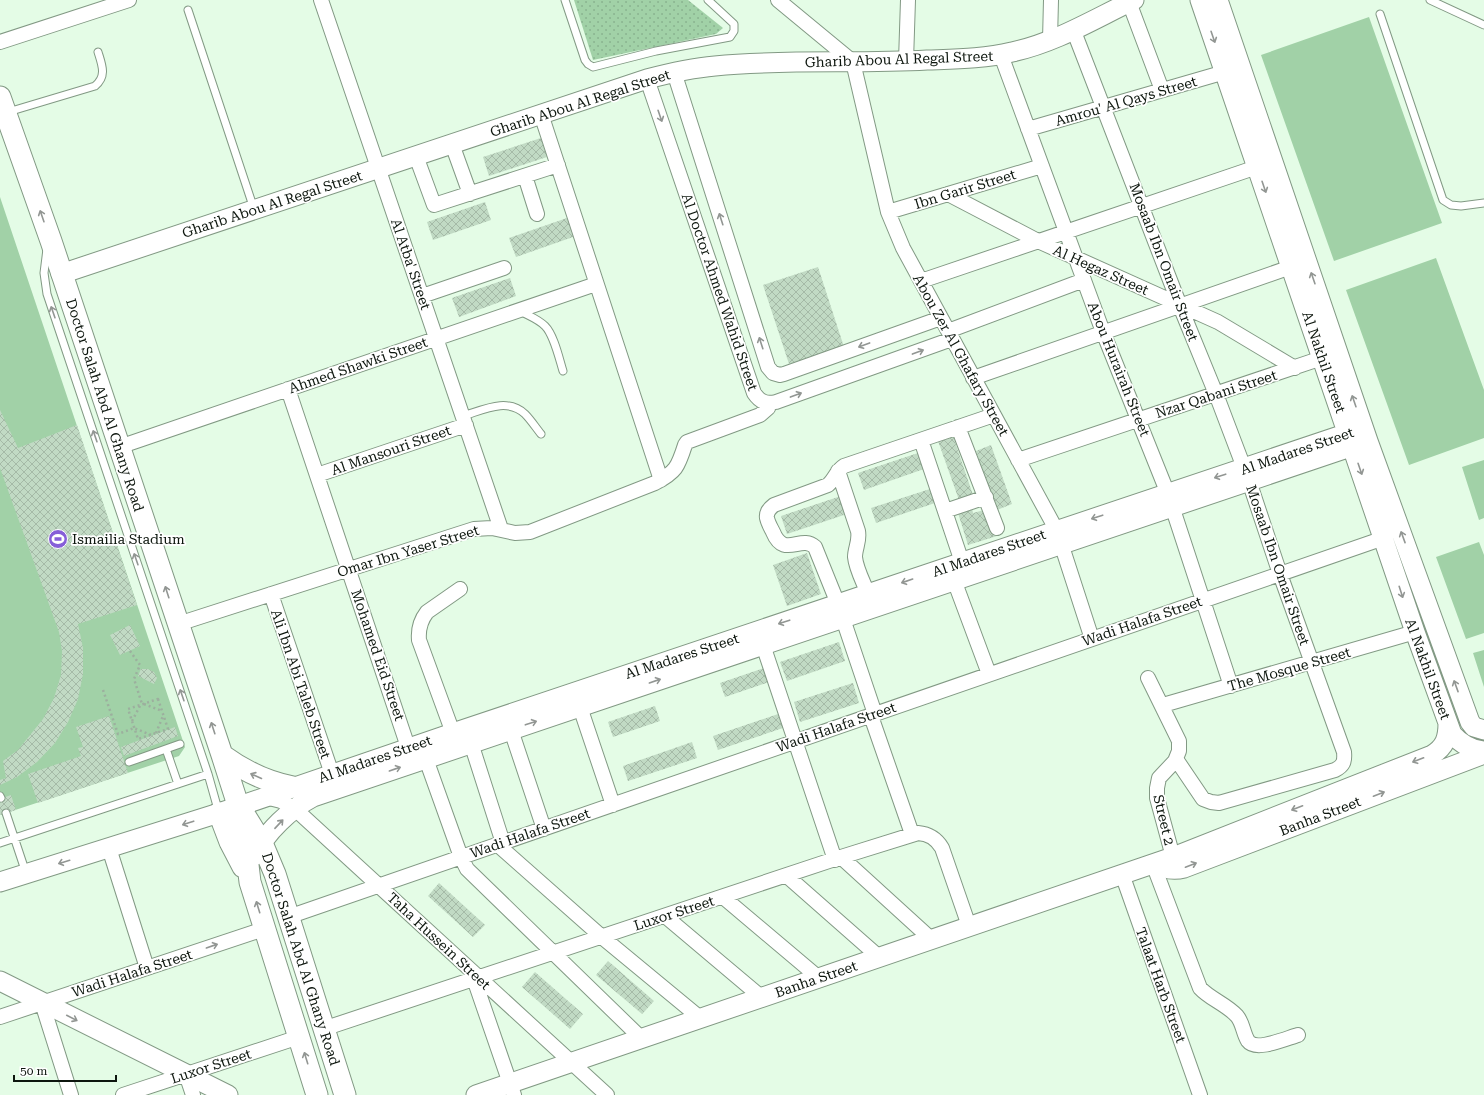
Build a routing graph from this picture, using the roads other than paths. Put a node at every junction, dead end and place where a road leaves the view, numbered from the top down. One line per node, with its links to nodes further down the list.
1 (129, 0): 17 (street)
2 (321, 0): 35 (street, Al Atba' Street)
3 (565, 0): 4 (lane)
4 (708, 0)
5 (778, 0): 21 (street)
6 (908, 0): 20 (street)
7 (1051, 0): 16 (street)
8 (1200, 0): 23 (main road, Al Nakhil Street, one-way to 23)
9 (1218, 0): 73 (main road, Al Nakhil Street, one-way to 9)
10 (1430, 0): 14 (lane)
11 (1132, 1): 15 (main road, Gharib Abou Al Regal Street); 25 (street)
12 (188, 10): 41 (lane)
13 (1380, 14): 39 (lane)
14 (1484, 25)
15 (1073, 29): 16 (main road, Gharib Abou Al Regal Street); 27 (street, Mosaab Ibn Omair Street)
16 (1050, 40): 19 (main road, Gharib Abou Al Regal Street)
17 (0, 42)
18 (98, 52): 26 (lane)
19 (1001, 55): 20 (main road, Gharib Abou Al Regal Street); 29 (street, Abou Hurairah Street)
20 (906, 61): 21 (main road, Gharib Abou Al Regal Street)
21 (853, 62): 22 (main road, Gharib Abou Al Regal Street); 42 (street, Abou Zer Al Ghafary Street)
22 (674, 72): 24 (main road, Gharib Abou Al Regal Street); 57 (street, Al Doctor Ahmed Wahid Street, one-way to 22)
23 (1224, 72): 25 (street, Amrou' Al Qays Street); 34 (main road, Al Nakhil Street)
24 (647, 79): 28 (main road, Gharib Abou Al Regal Street); 67 (street, Al Doctor Ahmed Wahid Street, one-way to 67)
25 (1162, 90): 27 (street, Amrou' Al Qays Street)
26 (3, 105): 45 (main road, Doctor Salah Abd Al Ghany Road, one-way to 26)
27 (1103, 107): 29 (street, Amrou' Al Qays Street); 40 (street, Mosaab Ibn Omair Street)
28 (541, 114): 30 (main road, Gharib Abou Al Regal Street); 32 (street)
29 (1028, 129): 33 (street, Abou Hurairah Street)
30 (452, 144): 31 (main road, Gharib Abou Al Regal Street); 37 (street)
31 (416, 156): 35 (main road, Gharib Abou Al Regal Street); 37 (street)
32 (558, 165): 36 (street); 53 (street)
33 (1042, 166): 38 (street, Ibn Garir Street); 44 (street, Abou Hurairah Street)
34 (1257, 167): 40 (street); 48 (main road, Al Nakhil Street, one-way to 48)
35 (378, 168): 41 (main road, Gharib Abou Al Regal Street); 54 (street, Al Atba' Street)
36 (524, 176): 37 (street); 43 (street)
37 (470, 194)
38 (948, 194): 42 (street, Ibn Garir Street); 46 (street, Al Hegaz Street)
39 (1484, 202)
40 (1142, 206): 44 (street); 55 (street, Mosaab Ibn Omair Street)
41 (254, 210): 50 (main road, Gharib Abou Al Regal Street)
42 (888, 212): 52 (street, Abou Zer Al Ghafary Street)
43 (537, 214)
44 (1066, 232): 46 (street); 47 (street, Abou Hurairah Street)
45 (51, 241): 50 (main road, Doctor Salah Abd Al Ghany Road); 123 (lane, one-way to 45)
46 (1038, 241): 47 (street, Al Hegaz Street); 52 (street)
47 (1076, 258): 51 (street, Abou Hurairah Street); 55 (street, Al Hegaz Street)
48 (1291, 267): 55 (street); 61 (main road, Al Nakhil Street)
49 (504, 268): 54 (street)
50 (61, 274): 75 (main road, Doctor Salah Abd Al Ghany Road)
51 (1084, 280): 58 (street, Abou Hurairah Street); 59 (street, Al Doctor Ahmed Wahid Street)
52 (921, 281): 57 (street, Abou Zer Al Ghafary Street)
53 (596, 284): 56 (street, Ahmed Shawki Street); 80 (street)
54 (422, 296): 60 (street, Al Atba' Street)
55 (1180, 306): 58 (street); 62 (street, Al Hegaz Street); 66 (street, Mosaab Ibn Omair Street)
56 (518, 310): 60 (street, Ahmed Shawki Street); 63 (lane)
57 (941, 318): 59 (street, Abou Zer Al Ghafary Street)
58 (1103, 332): 64 (street); 69 (street, Abou Hurairah Street)
59 (950, 335): 64 (street, Abou Zer Al Ghafary Street); 67 (street, Al Doctor Ahmed Wahid Street, one-way to 59)
60 (436, 338): 65 (street, Ahmed Shawki Street); 70 (street, Al Atba' Street)
61 (1322, 358): 62 (street, Nzar Qabani Street); 73 (main road, Al Nakhil Street)
62 (1295, 368): 66 (street, Nzar Qabani Street)
63 (563, 371)
64 (973, 378): 68 (street, Abou Zer Al Ghafary Street)
65 (288, 389): 75 (street, Ahmed Shawki Street); 78 (street, Mohamed Eid Street)
66 (1216, 394): 69 (street, Nzar Qabani Street); 79 (street, Mosaab Ibn Omair Street)
67 (770, 404): 80 (street, Omar Ibn Yaser Street)
68 (994, 415): 71 (street); 76 (street, Abou Zer Al Ghafary Street)
69 (1139, 420): 76 (street, Nzar Qabani Street); 82 (street, Abou Hurairah Street)
70 (464, 421): 72 (lane); 78 (street, Al Mansouri Street); 85 (street, Al Atba' Street)
71 (958, 427): 74 (street); 81 (street)
72 (540, 434)
73 (1358, 437): 79 (main road, Al Madares Street); 87 (main road, Al Nakhil Street, one-way to 87); 109 (main road, Al Nakhil Street, one-way to 73)
74 (921, 440): 77 (street); 83 (street)
75 (119, 446): 97 (main road, Doctor Salah Abd Al Ghany Road, one-way to 75)
76 (1018, 460): 86 (street, Abou Zer Al Ghafary Street)
77 (838, 471): 94 (street); 96 (street)
78 (317, 475): 89 (street, Mohamed Eid Street)
79 (1246, 475): 82 (main road, Al Madares Street); 90 (street, Mosaab Ibn Omair Street)
80 (661, 480): 85 (street, Omar Ibn Yaser Street)
81 (986, 497): 83 (street); 84 (street)
82 (1170, 500): 86 (main road, Al Madares Street); 95 (street, Abou Hurairah Street)
83 (945, 511): 88 (street)
84 (997, 528)
85 (501, 529): 89 (street, Omar Ibn Yaser Street)
86 (1059, 538): 88 (main road, Al Madares Street); 91 (main road, Al Madares Street); 99 (street, Abou Zer Al Ghafary Street)
87 (1384, 538): 90 (street, Wadi Halafa Street); 98 (main road, Al Nakhil Street, one-way to 98)
88 (962, 562): 94 (main road, Al Madares Street, one-way to 94)
89 (349, 569): 93 (street, Omar Ibn Yaser Street); 119 (street, Mohamed Eid Street)
90 (1280, 574): 95 (street, Wadi Halafa Street); 101 (street, Mosaab Ibn Omair Street)
91 (954, 580): 96 (main road, Al Madares Street); 102 (street)
92 (460, 589): 111 (street)
93 (271, 594): 97 (street, Omar Ibn Yaser Street); 124 (street, Ali Ibn Abi Taleb Street)
94 (868, 594): 96 (main road, Al Madares Street)
95 (1203, 600): 99 (street, Wadi Halafa Street); 104 (street, Abou Hurairah Street)
96 (840, 611): 100 (main road, Al Madares Street); 107 (street); 111 (main road, Al Madares Street, one-way to 111)
97 (178, 624): 118 (main road, Doctor Salah Abd Al Ghany Road, one-way to 97)
98 (1415, 632): 101 (street, The Mosque Street); 108 (main road, Al Nakhil Street)
99 (1092, 639): 102 (street, Wadi Halafa Street)
100 (763, 645): 106 (main road, Al Madares Street, one-way to 100); 112 (street)
101 (1312, 662): 104 (street, The Mosque Street); 120 (street, Mosaab Ibn Omair Street)
102 (989, 674): 107 (street, Wadi Halafa Street)
103 (1148, 678): 105 (street)
104 (1231, 686): 105 (street, The Mosque Street)
105 (1163, 705): 120 (street)
106 (580, 706): 110 (main road, Al Madares Street, one-way to 106); 128 (street)
107 (873, 715): 112 (street, Wadi Halafa Street); 133 (street)
108 (1448, 723): 115 (main road); 117 (main road, Al Nakhil Street)
109 (1477, 726)
110 (511, 730): 113 (main road, Al Madares Street); 132 (street)
111 (453, 733): 119 (main road, Al Madares Street)
112 (795, 742): 128 (street, Wadi Halafa Street); 140 (street)
113 (471, 743): 119 (main road, Al Madares Street); 137 (street)
114 (180, 744): 116 (lane)
115 (1442, 747): 122 (main road); 141 (main road, Banha Street, one-way to 141)
116 (166, 749): 121 (lane); 125 (lane)
117 (1484, 753): 122 (main road, Banha Street)
118 (222, 755): 126 (main road, one-way to 118); 130 (main road, Doctor Salah Abd Al Ghany Road)
119 (416, 756): 124 (main road, Al Madares Street); 129 (main road, Al Madares Street, one-way to 119); 139 (street, Mohamed Eid Street)
120 (1176, 759): 141 (street, Street 2)
121 (129, 762)
122 (1456, 765): 141 (main road, Banha Street, one-way to 122)
123 (208, 774): 125 (lane); 130 (lane)
124 (332, 774): 126 (main road, Al Madares Street)
125 (178, 784): 134 (lane)
126 (293, 787): 127 (main road, Al Madares Street)
127 (265, 797): 129 (street, Taha Hussein Street); 130 (main road, Al Madares Street)
128 (613, 805): 132 (street, Wadi Halafa Street)
129 (294, 808): 136 (main road, Al Madares Street, one-way to 129); 147 (street, Taha Hussein Street)
130 (228, 809): 136 (main road, Doctor Salah Abd Al Ghany Road); 138 (main road, Al Madares Street, one-way to 138); 146 (main road, Doctor Salah Abd Al Ghany Road)
131 (6, 813): 134 (lane)
132 (544, 828): 137 (street, Wadi Halafa Street)
133 (912, 834): 140 (street, Luxor Street); 151 (street, Luxor Street)
134 (14, 838): 135 (lane); 142 (lane)
135 (0, 843)
136 (262, 843): 146 (main road, Al Madares Street); 150 (main road, Doctor Salah Abd Al Ghany Road)
137 (500, 844): 139 (street, Wadi Halafa Street); 153 (street)
138 (109, 848): 142 (main road, Al Madares Street, one-way to 142); 157 (street)
139 (461, 857): 147 (street, Wadi Halafa Street); 155 (street, Mohamed Eid Street)
140 (838, 859): 144 (street, Luxor Street); 154 (street)
141 (1160, 861): 143 (main road, Banha Street); 166 (street, Street 2)
142 (26, 874): 145 (main road, Al Madares Street)
143 (1122, 874): 151 (main road, Banha Street); 180 (street, Talaat Harb Street)
144 (787, 876): 148 (street, Luxor Street); 156 (street)
145 (0, 882)
146 (250, 882): 152 (main road, Doctor Salah Abd Al Ghany Road, one-way to 146)
147 (379, 886): 150 (street, Wadi Halafa Street); 158 (street, Taha Hussein Street)
148 (723, 896): 149 (street, Luxor Street); 159 (street)
149 (665, 916): 153 (street, Luxor Street); 161 (street)
150 (288, 917): 165 (main road, Doctor Salah Abd Al Ghany Road)
151 (969, 926): 154 (main road, Banha Street)
152 (264, 929): 157 (street, Wadi Halafa Street, one-way to 152); 167 (main road, Doctor Salah Abd Al Ghany Road)
153 (602, 936): 155 (street, Luxor Street); 164 (street)
154 (931, 939): 156 (main road, Banha Street)
155 (552, 953): 158 (street, Luxor Street); 168 (street, Mohamed Eid Street)
156 (879, 957): 159 (main road, Banha Street)
157 (147, 968): 162 (street, Wadi Halafa Street)
158 (477, 978): 165 (street, Luxor Street); 169 (street, Taha Hussein Street); 171 (street)
159 (819, 978): 161 (main road, Banha Street)
160 (0, 981): 162 (main road)
161 (761, 997): 164 (main road, Banha Street)
162 (42, 1003): 163 (street, Wadi Halafa Street); 170 (main road, one-way to 170); 173 (street)
163 (0, 1017)
164 (700, 1018): 168 (main road, Banha Street)
165 (323, 1029): 177 (main road, Doctor Salah Abd Al Ghany Road)
166 (1298, 1035)
167 (299, 1037): 170 (street, Luxor Street); 172 (main road, Doctor Salah Abd Al Ghany Road, one-way to 167)
168 (641, 1038): 169 (main road, Banha Street)
169 (571, 1062): 171 (main road, Banha Street); 179 (street, Taha Hussein Street)
170 (186, 1074): 174 (street, Luxor Street); 175 (street); 176 (main road)
171 (512, 1089): 178 (main road, Banha Street)
172 (316, 1094)
173 (71, 1095)
174 (123, 1095)
175 (193, 1095)
176 (228, 1095)
177 (345, 1095)
178 (476, 1095)
179 (607, 1095)
180 (1200, 1095)

